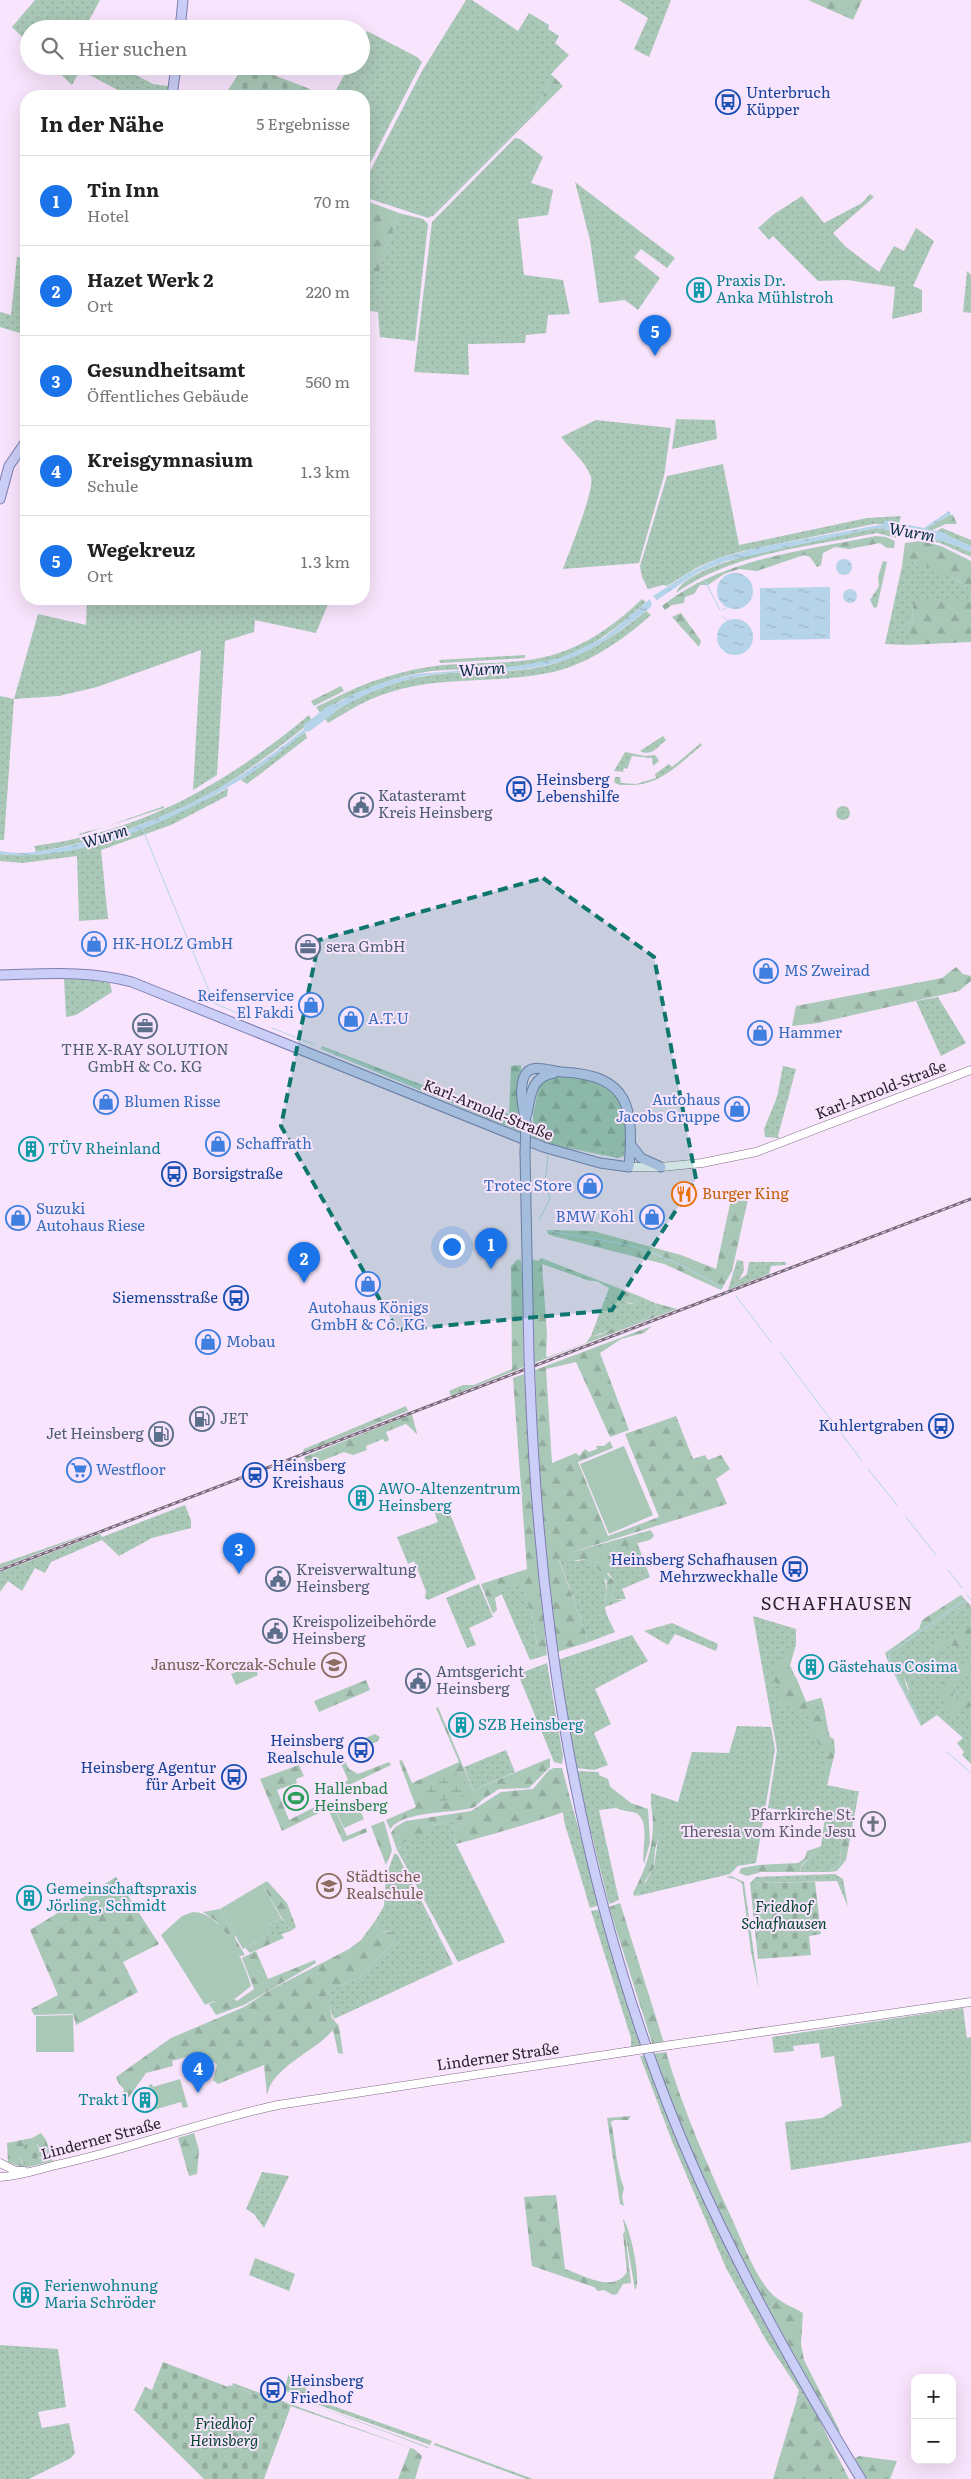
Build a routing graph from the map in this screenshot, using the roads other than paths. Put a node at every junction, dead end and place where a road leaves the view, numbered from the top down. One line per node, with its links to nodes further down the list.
1 (183, 0): 2 (main road)
2 (181, 20)
3 (175, 75): 4 (main road)
4 (173, 90)
5 (20, 450): 6 (main road)
6 (0, 499)
7 (0, 976): 12 (main road, Karl-Arnold-Straße)
8 (971, 1070): 13 (main road, Karl-Arnold-Straße)
9 (559, 1072): 10 (main road); 10 (main road); 11 (main road)
10 (526, 1122): 20 (main road, bridge)
11 (631, 1145): 12 (main road); 13 (main road)
12 (629, 1167): 13 (main road, Karl-Arnold-Straße)
13 (661, 1167)
14 (971, 2002): 16 (main road, Linderner Straße, bridge)
15 (0, 2163): 16 (main road, Linderner Straße)
16 (36, 2170): 18 (main road, Linderner Straße)
17 (0, 2172): 18 (main road)
18 (10, 2176): 19 (main road, Linderner Straße)
19 (0, 2177)
20 (854, 2468): 21 (main road); 22 (main road)
21 (857, 2479)
22 (861, 2479)

